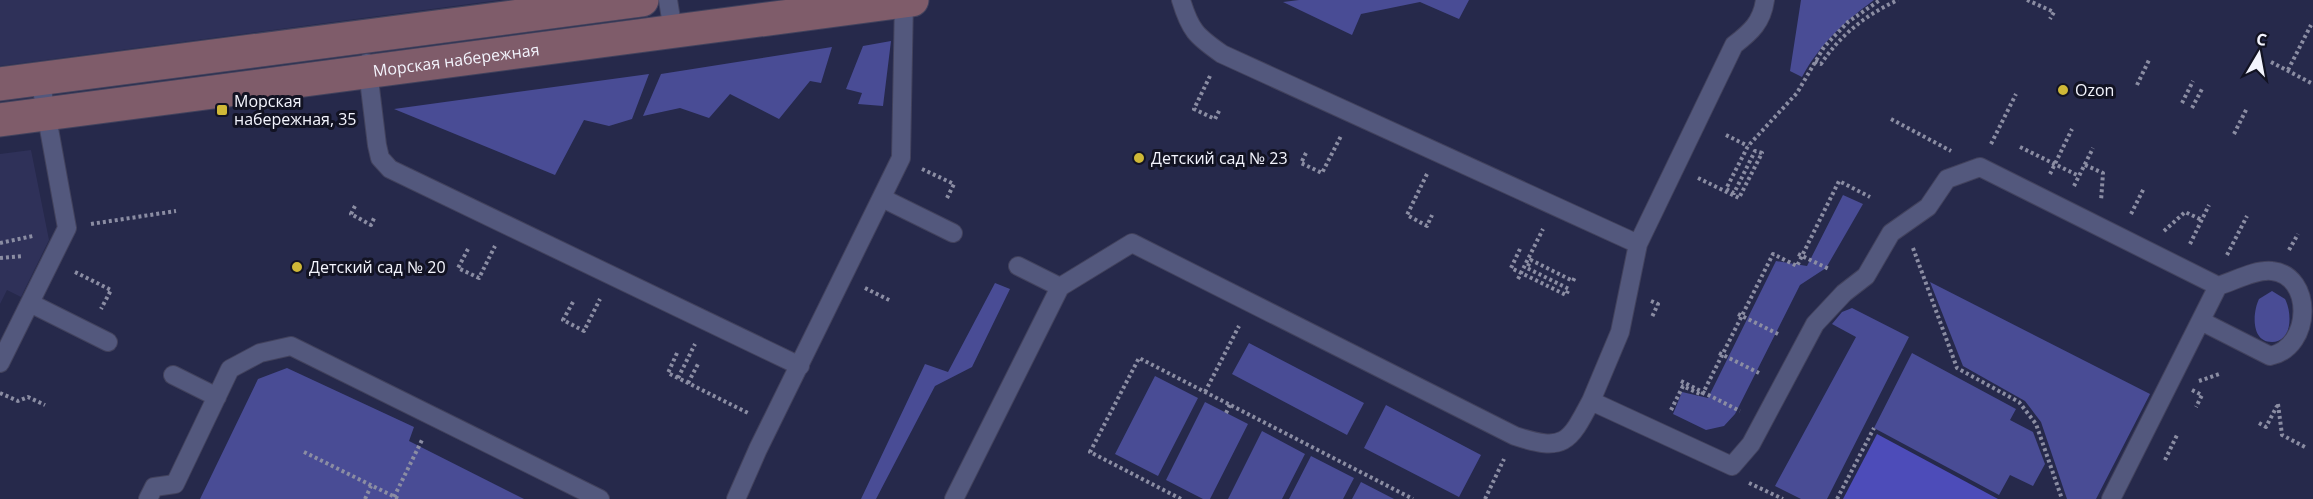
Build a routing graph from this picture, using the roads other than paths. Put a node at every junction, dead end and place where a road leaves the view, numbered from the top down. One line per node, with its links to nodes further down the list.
1 (642, 0): 8 (street)
2 (907, 0): 5 (street, Морская набережная); 14 (lane)
3 (1181, 0): 16 (lane)
4 (1765, 0): 16 (lane)
5 (844, 4): 6 (street, Морская набережная)
6 (760, 10): 7 (street, Морская набережная)
7 (670, 15): 9 (street, Морская набережная)
8 (363, 37): 9 (lane); 10 (street)
9 (369, 71): 12 (street, Морская набережная); 24 (lane)
10 (40, 79): 11 (street); 12 (lane)
11 (0, 84)
12 (45, 115): 13 (street, Морская набережная); 20 (lane)
13 (0, 120)
14 (882, 198): 15 (lane); 24 (lane)
15 (953, 233)
16 (1638, 244): 27 (lane)
17 (1018, 266): 19 (lane)
18 (2218, 286): 21 (lane); 21 (lane); 27 (lane)
19 (1060, 287): 27 (lane); 31 (lane)
20 (30, 303): 22 (lane); 23 (lane)
21 (2200, 321): 32 (lane)
22 (108, 342)
23 (0, 363)
24 (800, 366): 30 (lane)
25 (173, 375): 26 (lane)
26 (217, 397): 28 (lane); 29 (lane)
27 (1591, 400)
28 (148, 499)
29 (600, 499)
30 (736, 499)
31 (954, 499)
32 (2111, 499)

